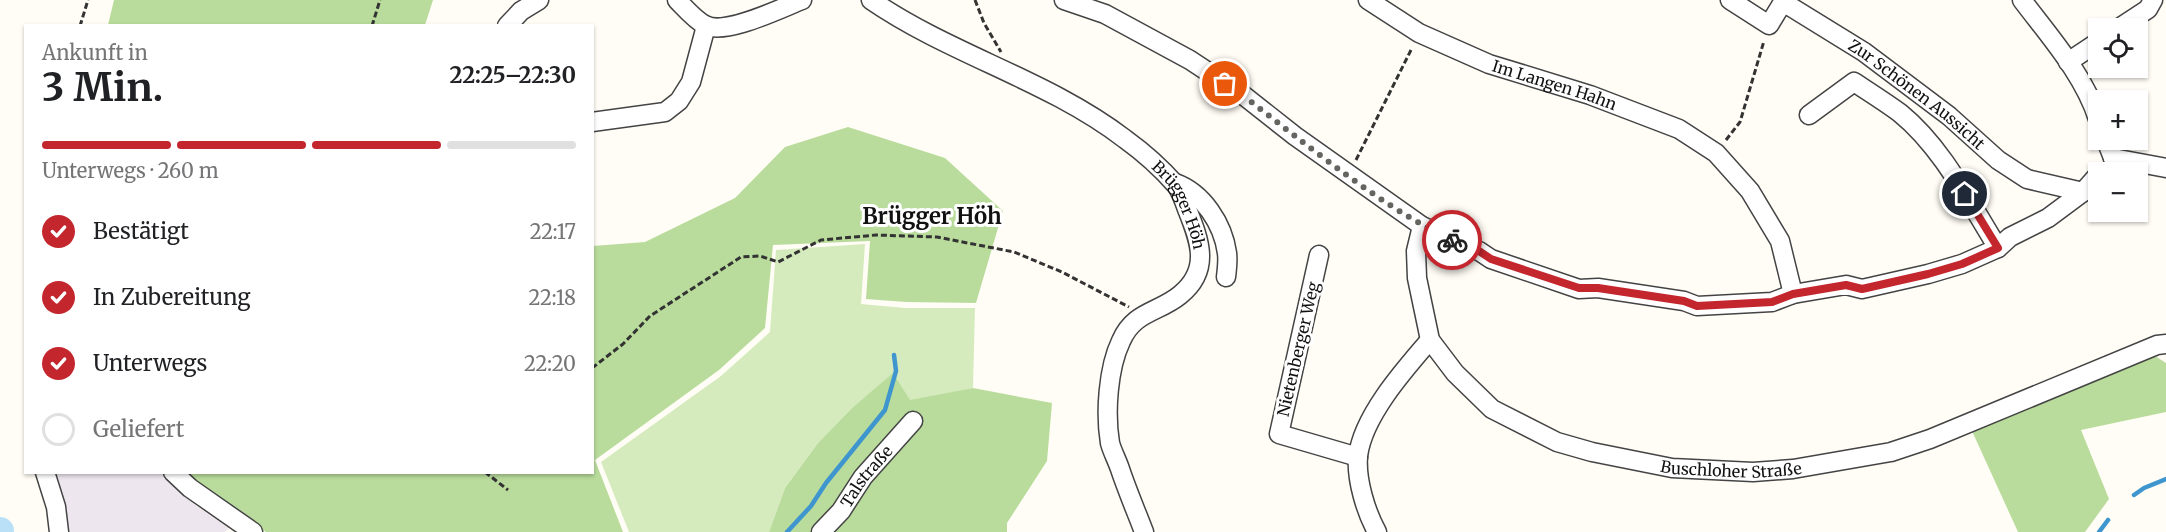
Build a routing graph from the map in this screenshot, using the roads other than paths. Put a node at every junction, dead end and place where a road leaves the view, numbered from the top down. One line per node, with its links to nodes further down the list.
1 (539, 0): 12 (street)
2 (677, 0): 13 (street)
3 (802, 0): 13 (street)
4 (871, 0): 23 (street, Brügger Höh)
5 (1064, 0): 26 (street)
6 (1368, 0): 10 (street, Im Langen Hahn)
7 (1730, 0): 25 (street, Zur Schönen Aussicht)
8 (2022, 0): 15 (street)
9 (2153, 0): 11 (street)
10 (1395, 8): 30 (street, Im Langen Hahn)
11 (2135, 18)
12 (509, 24)
13 (706, 26): 18 (street)
14 (2088, 49): 15 (street)
15 (2068, 62): 16 (street)
16 (2088, 96)
17 (1809, 115): 27 (street, Zur Schönen Aussicht)
18 (594, 122)
19 (2110, 150): 20 (street)
20 (2113, 158): 21 (street); 22 (street)
21 (2110, 162)
22 (2166, 168)
23 (1173, 182): 29 (street); 40 (street, Brügger Höh)
24 (2088, 187): 25 (street)
25 (2083, 192): 27 (street)
26 (1422, 226): 30 (street); 31 (street, Buschloher Straße)
27 (1998, 248): 30 (street)
28 (1319, 255): 34 (street, Nietenberger Weg)
29 (1226, 277)
30 (1793, 294)
31 (1430, 340): 32 (street, Buschloher Straße); 34 (street)
32 (2166, 344)
33 (913, 421): 39 (street, Talstraße)
34 (1358, 457): 41 (street)
35 (46, 474): 37 (street)
36 (174, 474): 38 (street)
37 (59, 532)
38 (253, 532)
39 (821, 532)
40 (1144, 532)
41 (1377, 532)

